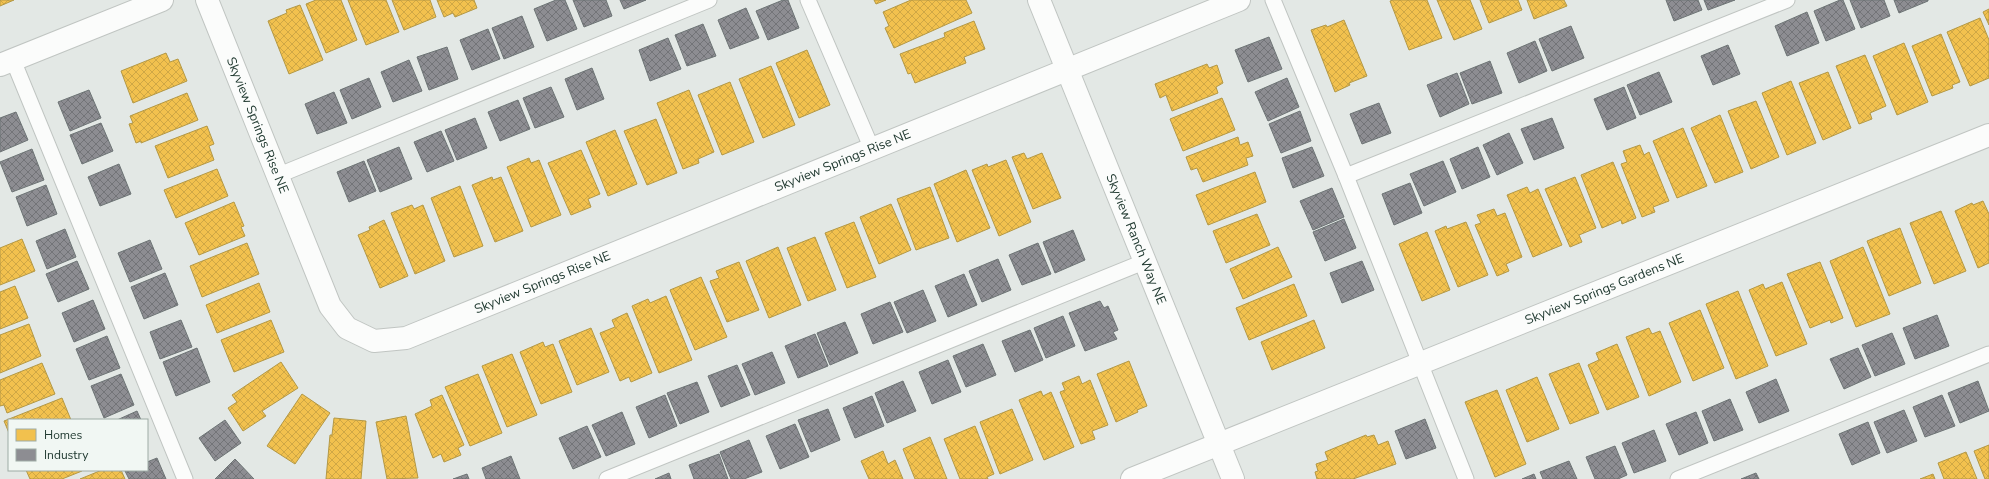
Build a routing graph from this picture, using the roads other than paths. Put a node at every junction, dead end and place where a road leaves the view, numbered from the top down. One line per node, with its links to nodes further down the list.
1 (162, 0): 9 (street)
2 (207, 0): 13 (street, Skyview Springs Rise NE)
3 (709, 0): 13 (lane)
4 (808, 0): 12 (lane)
5 (1039, 0): 10 (street, Skyview Ranch Way NE)
6 (1239, 0): 10 (street, Skyview Springs Rise NE)
7 (1273, 0): 14 (lane)
8 (1786, 0): 14 (lane)
9 (7, 63): 19 (lane)
10 (1067, 69): 12 (street, Skyview Springs Rise NE); 15 (street, Skyview Ranch Way NE)
11 (1989, 135): 17 (street, Skyview Springs Gardens NE)
12 (872, 149): 13 (street, Skyview Springs Rise NE)
13 (279, 175)
14 (1346, 176): 17 (lane)
15 (1146, 261): 18 (street, Skyview Ranch Way NE); 20 (lane)
16 (1989, 354): 24 (lane)
17 (1421, 364): 18 (street, Skyview Springs Gardens NE); 23 (lane)
18 (1220, 443): 21 (street, Skyview Springs Gardens NE); 22 (street, Skyview Ranch Way NE)
19 (185, 479)
20 (607, 479)
21 (1132, 479)
22 (1233, 479)
23 (1466, 479)
24 (1678, 479)

